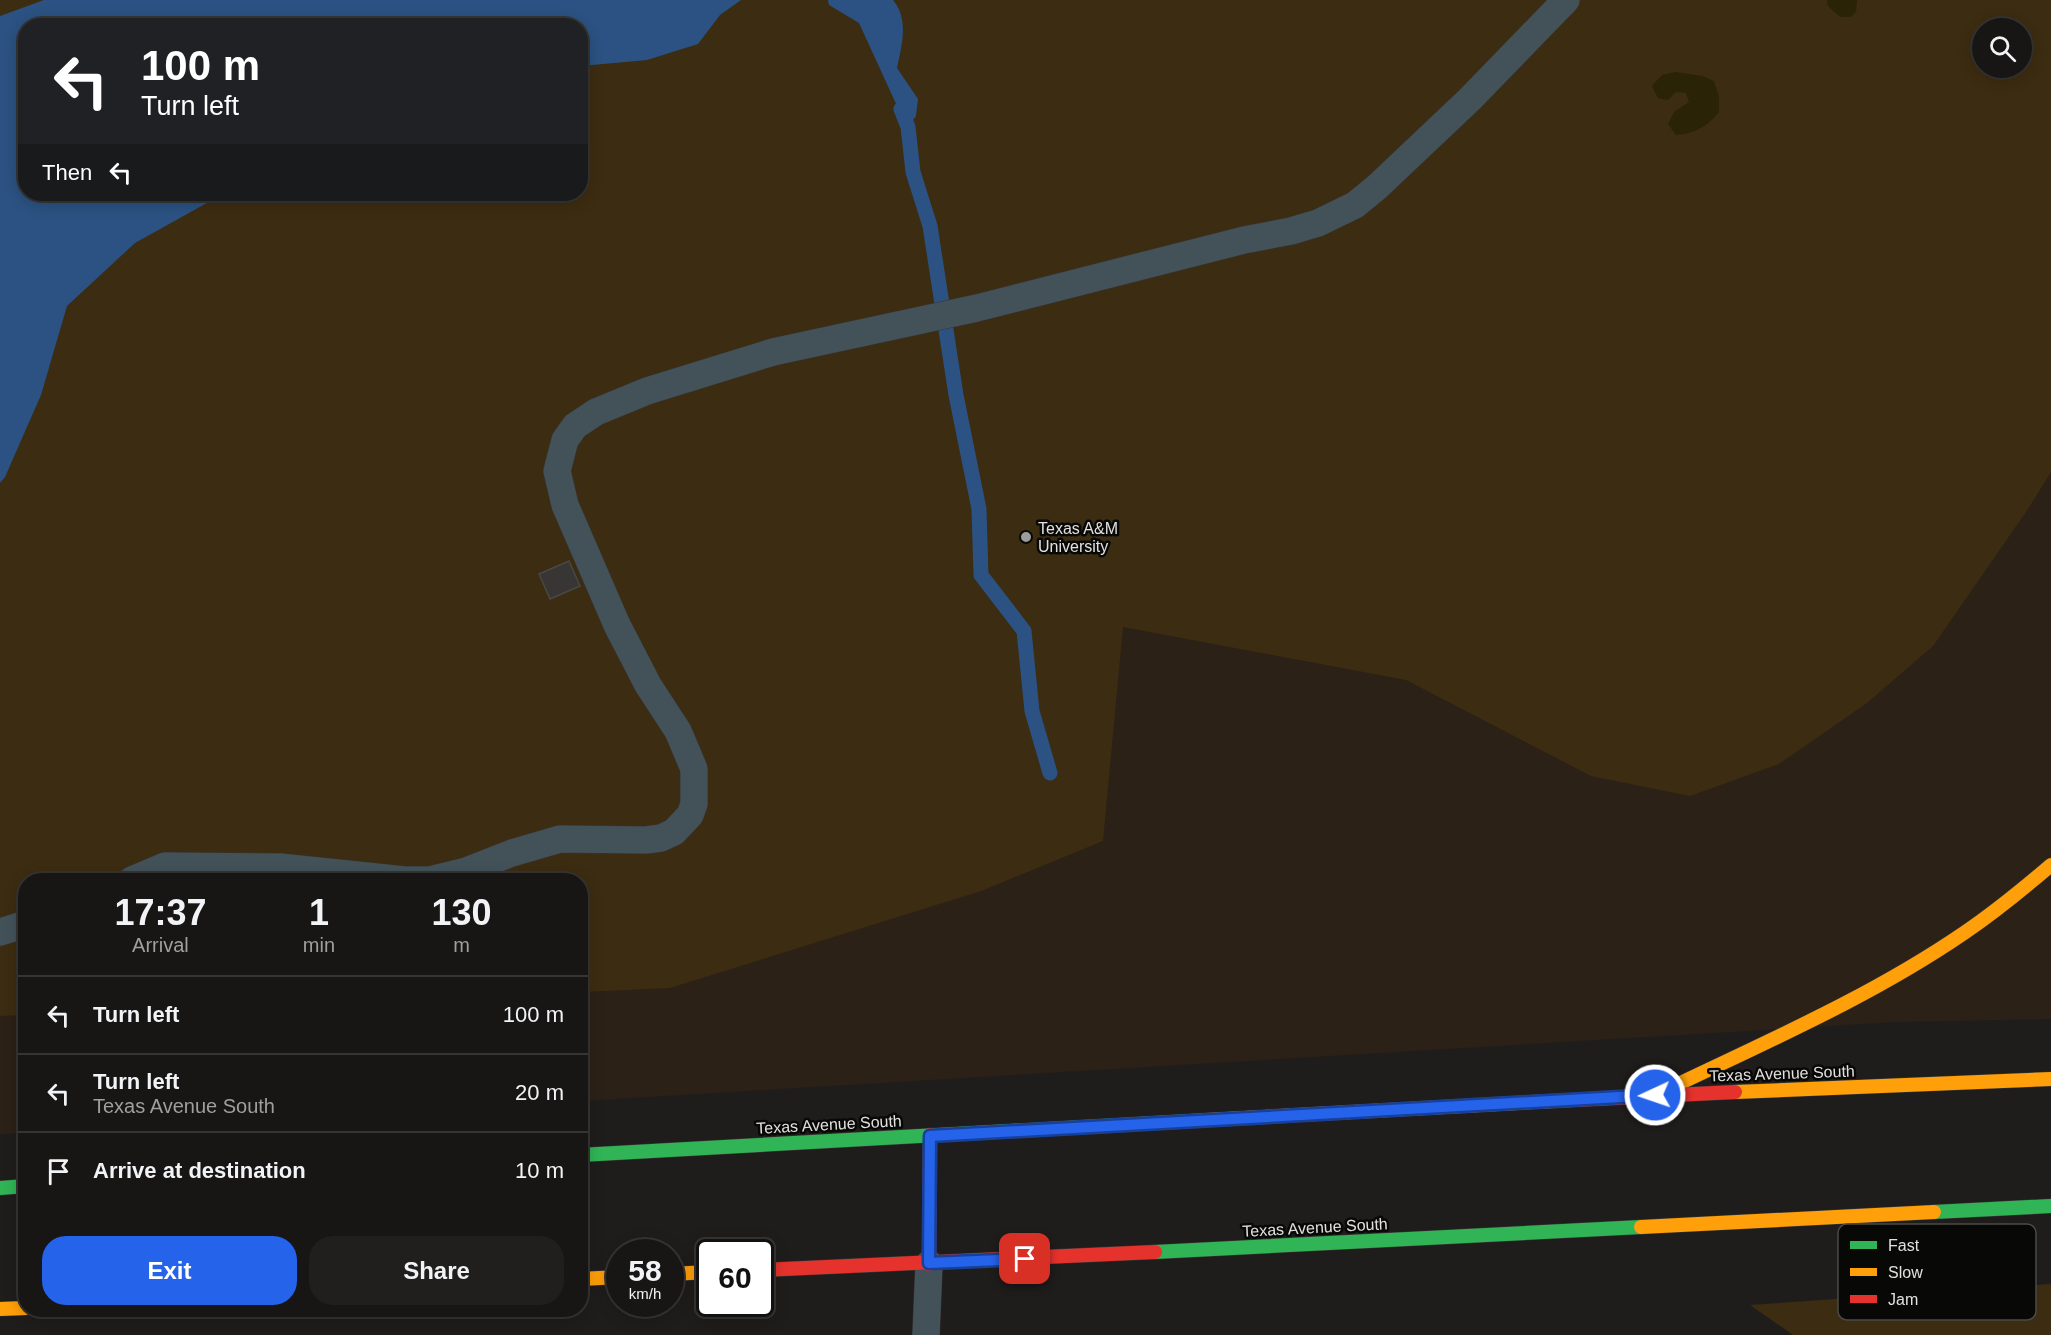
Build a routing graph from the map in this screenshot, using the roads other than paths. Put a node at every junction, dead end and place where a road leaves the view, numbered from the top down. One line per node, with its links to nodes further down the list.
1 (1566, 0): 5 (lane)
2 (2051, 865): 9 (main road)
3 (148, 873): 4 (lane)
4 (338, 873)
5 (458, 873)
6 (18, 926): 7 (lane)
7 (0, 932)
8 (2051, 1079): 9 (main road, Texas Avenue South)
9 (1655, 1095): 10 (main road, Texas Avenue South)
10 (930, 1136): 11 (main road, Texas Avenue South); 15 (main road)
11 (588, 1155)
12 (18, 1187): 13 (main road)
13 (0, 1188)
14 (2051, 1206): 15 (main road, Texas Avenue South)
15 (929, 1263): 16 (main road, Texas Avenue South); 21 (lane)
16 (774, 1269)
17 (606, 1278): 18 (main road)
18 (588, 1279)
19 (18, 1308): 20 (main road)
20 (0, 1309)
21 (926, 1335)

